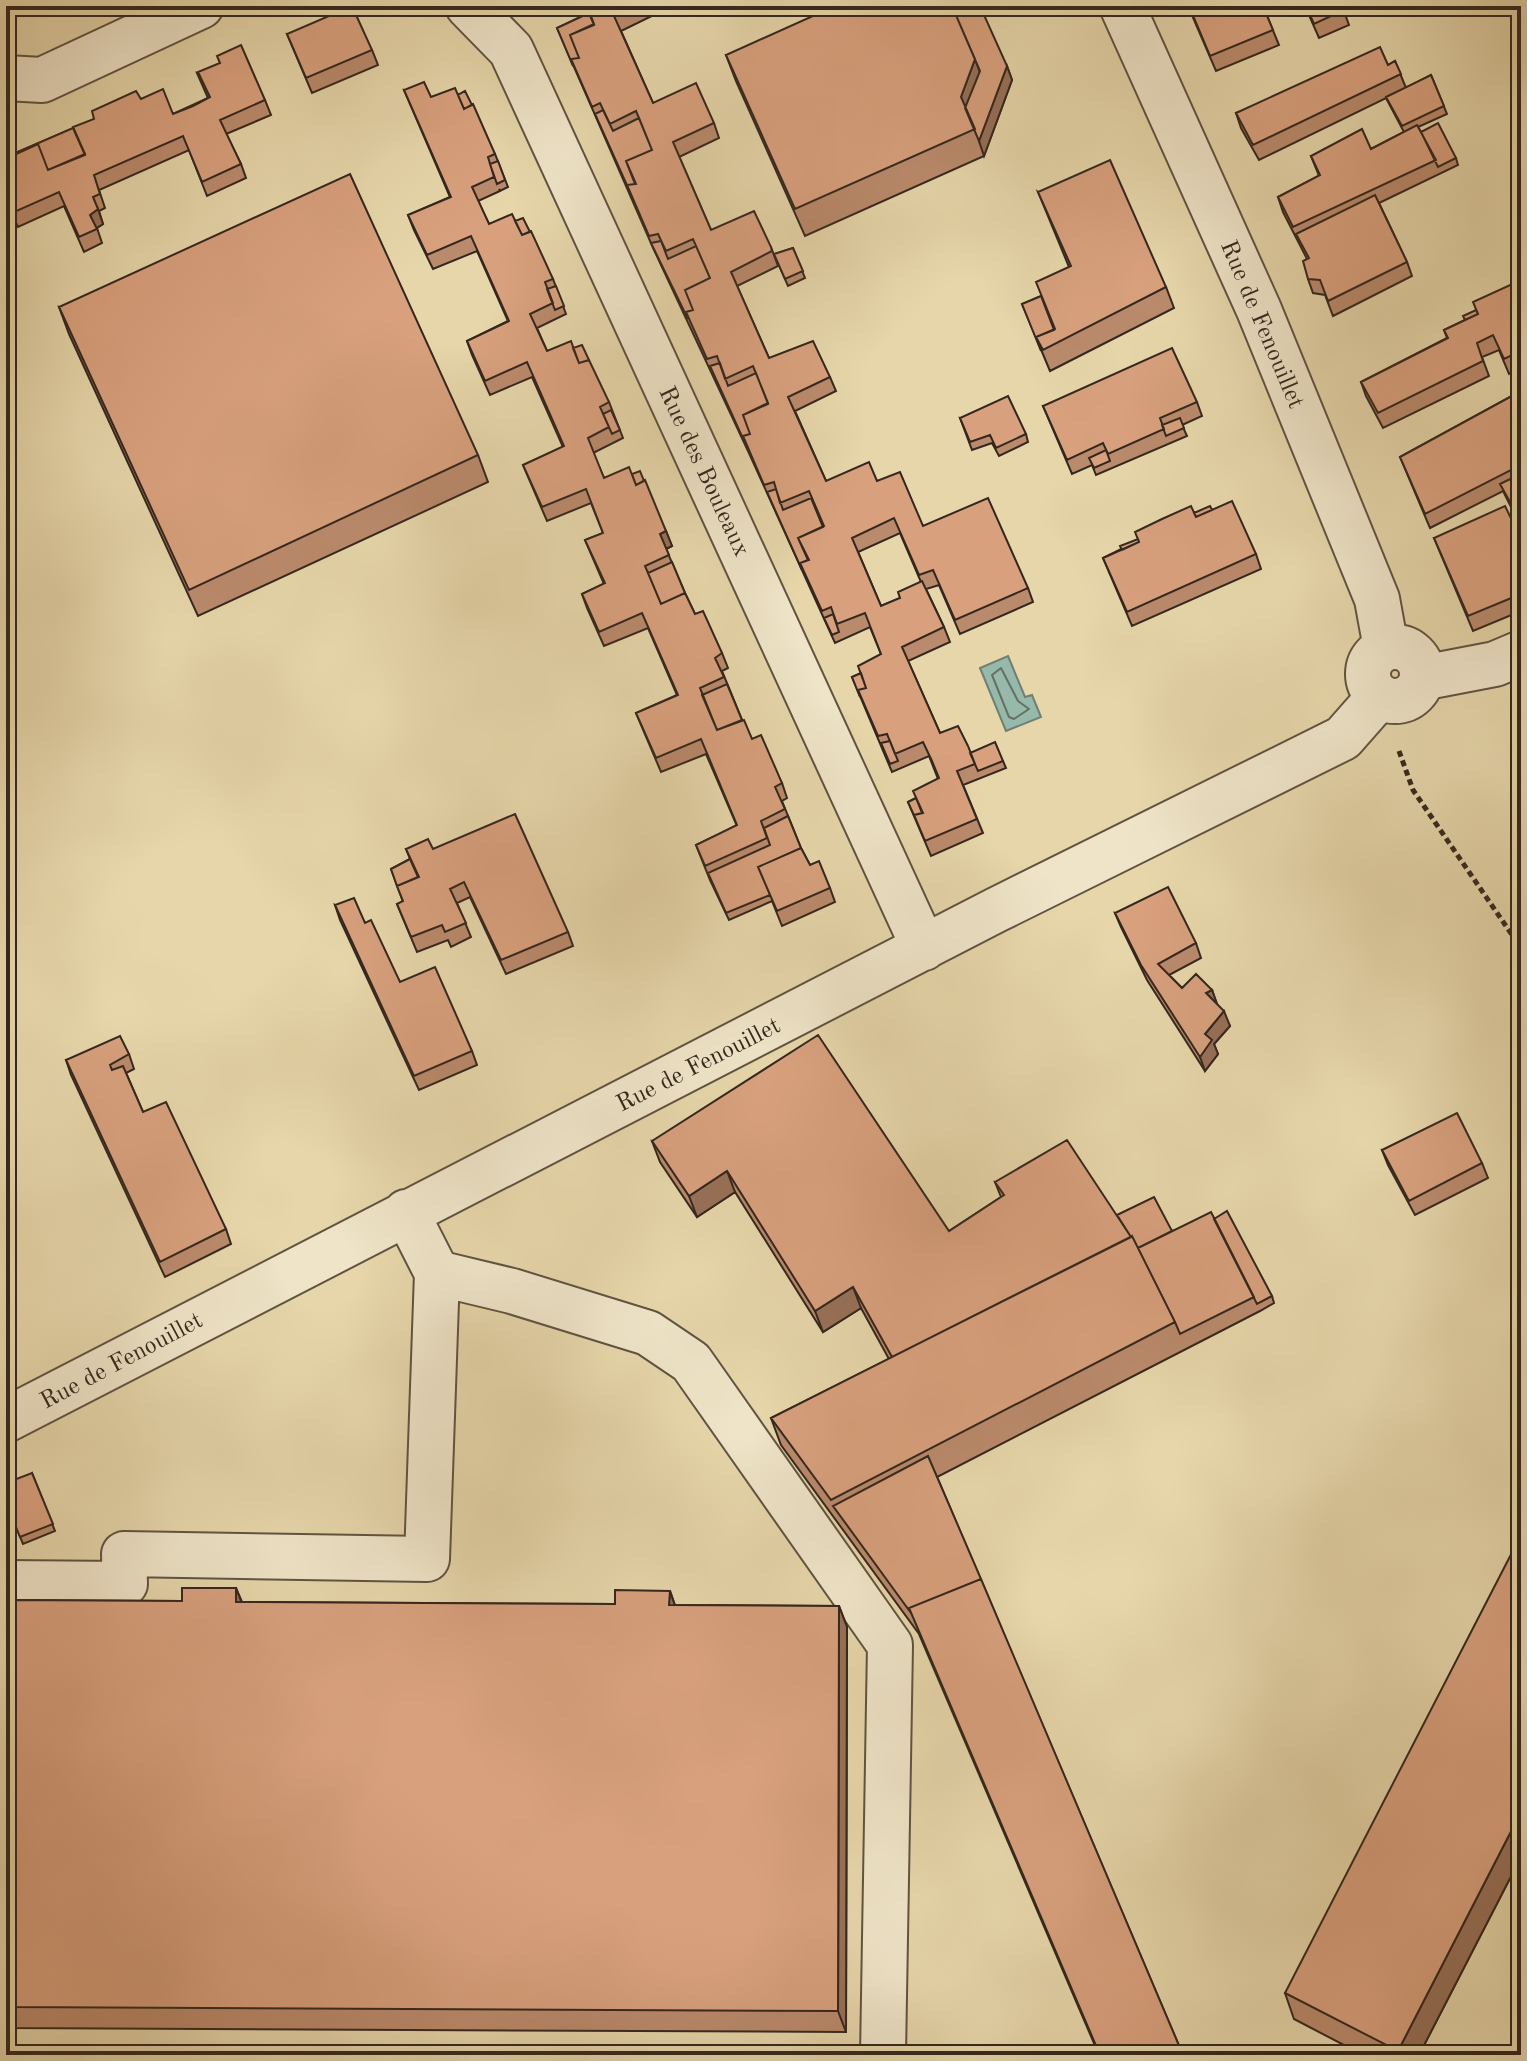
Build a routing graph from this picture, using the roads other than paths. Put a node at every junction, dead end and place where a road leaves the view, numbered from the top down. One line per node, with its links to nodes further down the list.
1 (201, 6): 4 (street)
2 (468, 6): 9 (street, Rue des Bouleaux)
3 (1122, 6): 5 (street, Rue de Fenouillet)
4 (6, 78)
5 (1386, 648): 7 (street); 8 (street)
6 (1521, 653): 7 (street)
7 (1422, 678): 8 (street)
8 (1379, 697): 9 (street, Rue de Fenouillet)
9 (924, 948): 10 (street, Rue de Fenouillet)
10 (406, 1212): 11 (street); 12 (street, Rue de Fenouillet)
11 (437, 1273): 13 (street); 14 (street)
12 (6, 1420)
13 (6, 1583)
14 (883, 2055)

